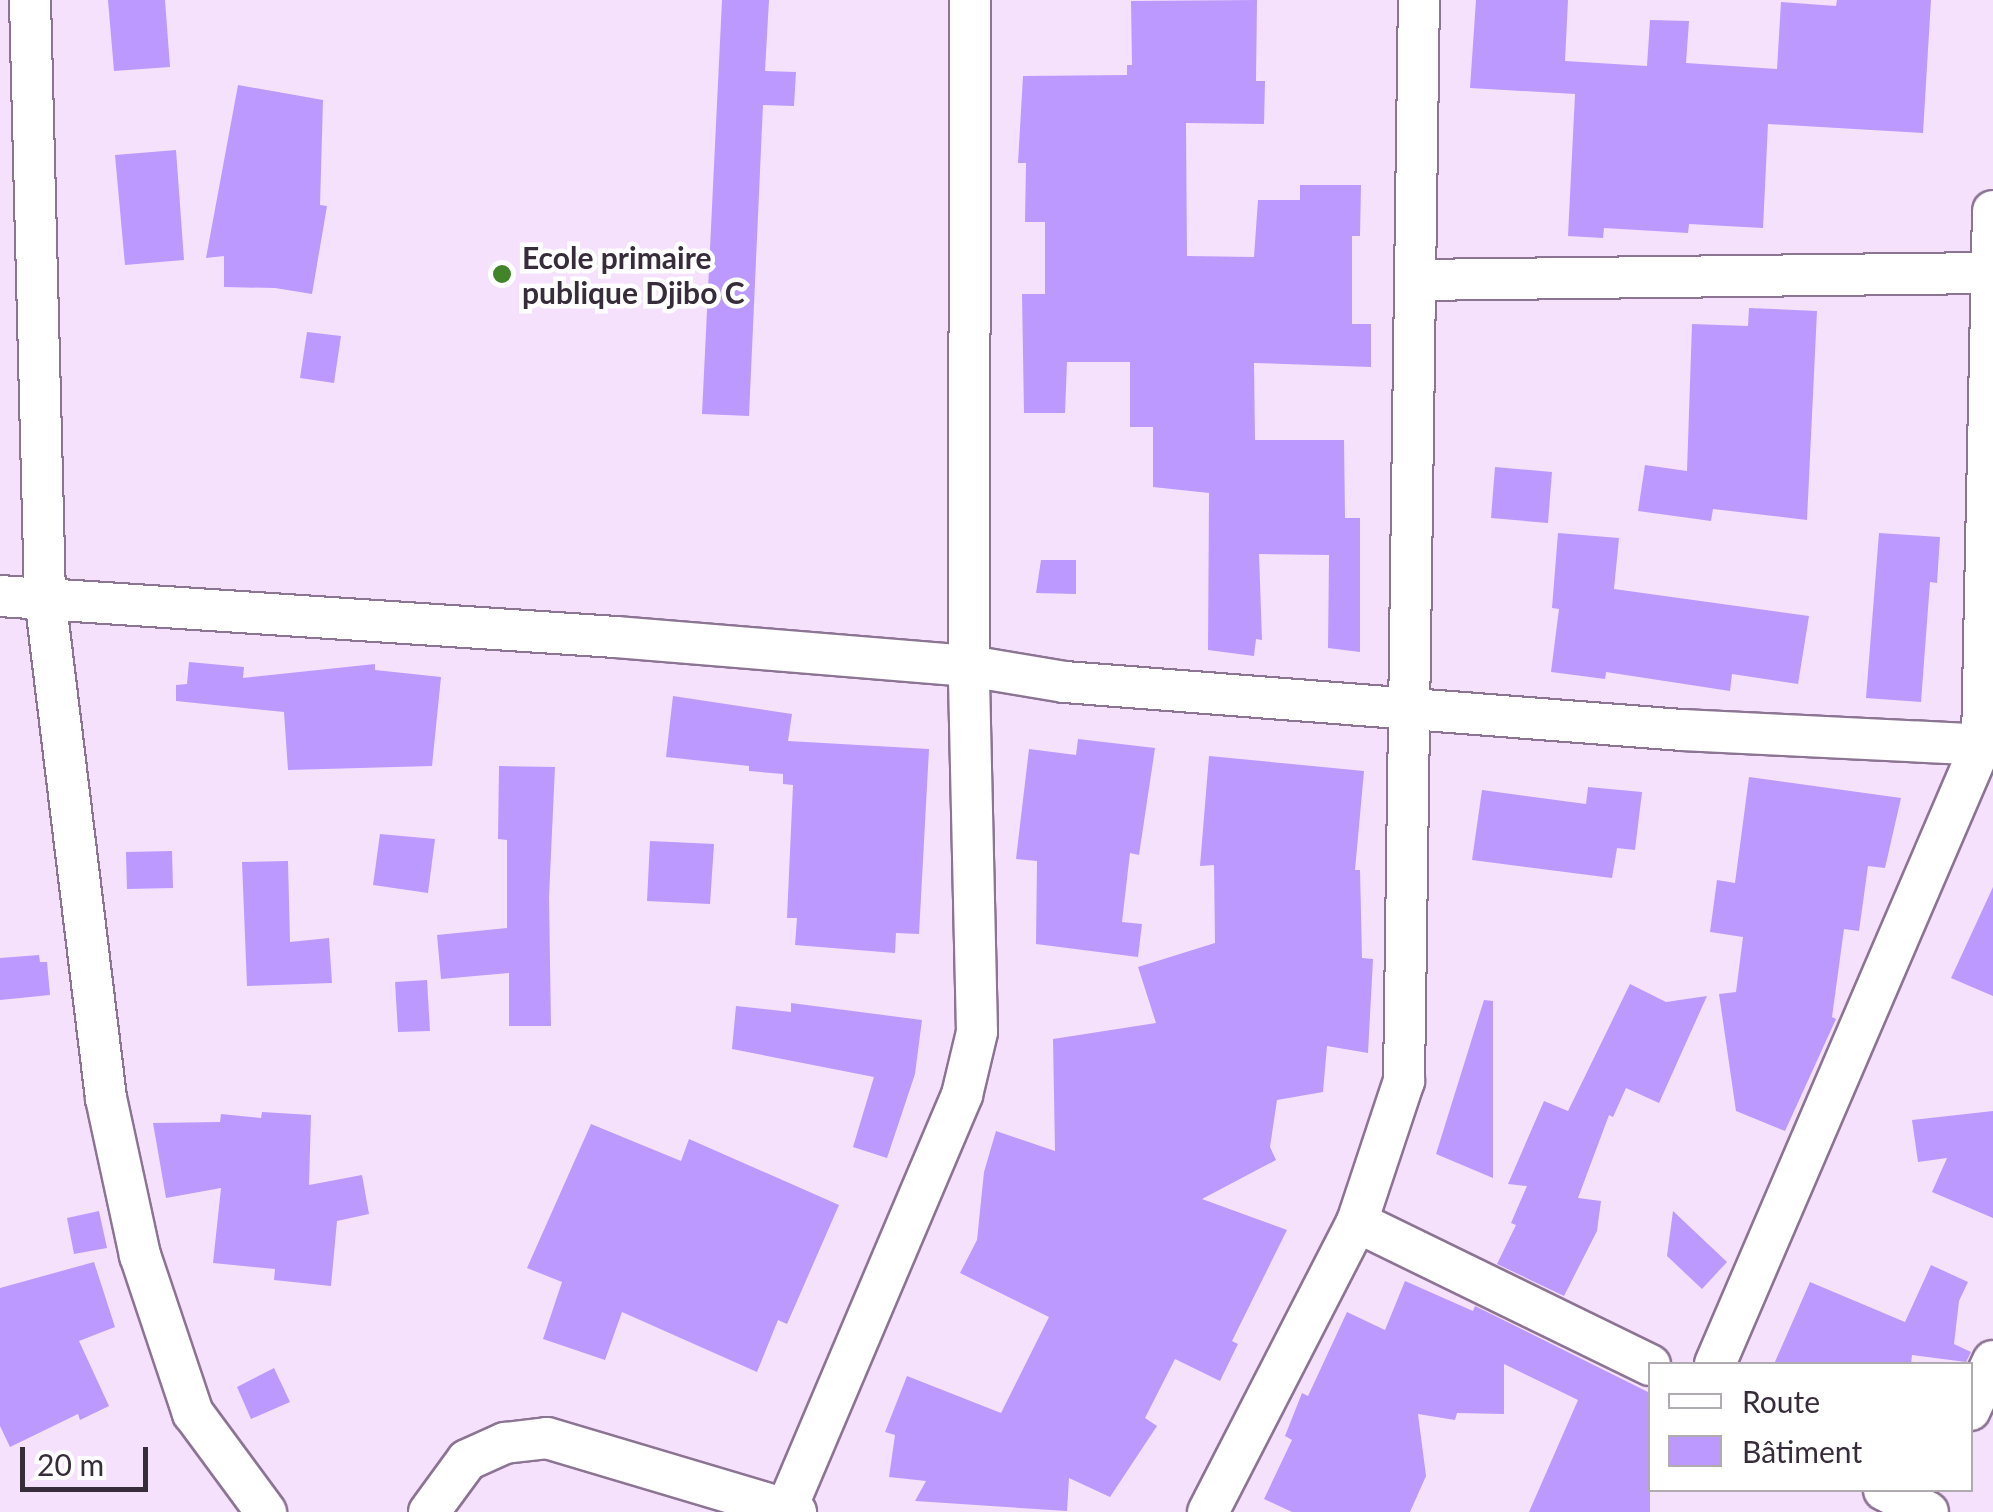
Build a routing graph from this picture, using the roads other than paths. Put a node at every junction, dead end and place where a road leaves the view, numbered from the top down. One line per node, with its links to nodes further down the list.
1 (30, 0): 8 (street)
2 (970, 0): 9 (street)
3 (1419, 0): 6 (street)
4 (1993, 211): 5 (street)
5 (1991, 273): 6 (street); 11 (street)
6 (1415, 280): 10 (street)
7 (0, 596): 8 (street)
8 (44, 597): 9 (street); 19 (street)
9 (968, 666): 10 (street); 18 (street)
10 (1409, 710): 11 (street); 12 (street)
11 (1988, 744): 14 (street)
12 (1356, 1222): 15 (street); 21 (street)
13 (1993, 1361): 16 (street)
14 (1716, 1362)
15 (1648, 1364)
16 (1973, 1404)
17 (1888, 1492): 22 (street)
18 (789, 1510): 20 (street)
19 (266, 1512)
20 (429, 1512)
21 (1208, 1512)
22 (1926, 1512)

